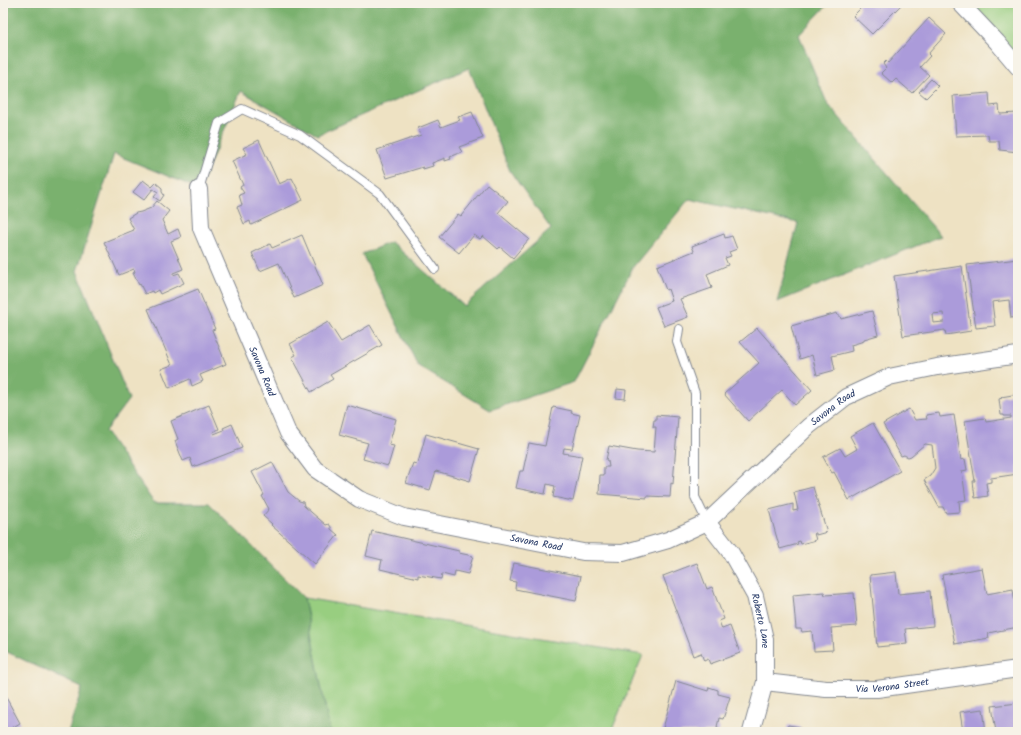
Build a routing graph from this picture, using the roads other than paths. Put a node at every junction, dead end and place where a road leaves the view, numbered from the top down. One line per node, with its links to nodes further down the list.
1 (960, 3): 2 (street)
2 (1018, 67)
3 (199, 189): 4 (lane); 7 (street, Savona Road)
4 (435, 269)
5 (679, 329): 7 (lane)
6 (1018, 355): 7 (street, Savona Road)
7 (707, 522): 9 (street, Roberto Lane)
8 (1018, 668): 9 (street, Via Verona Street)
9 (765, 682): 10 (street, Roberto Lane)
10 (751, 732)

